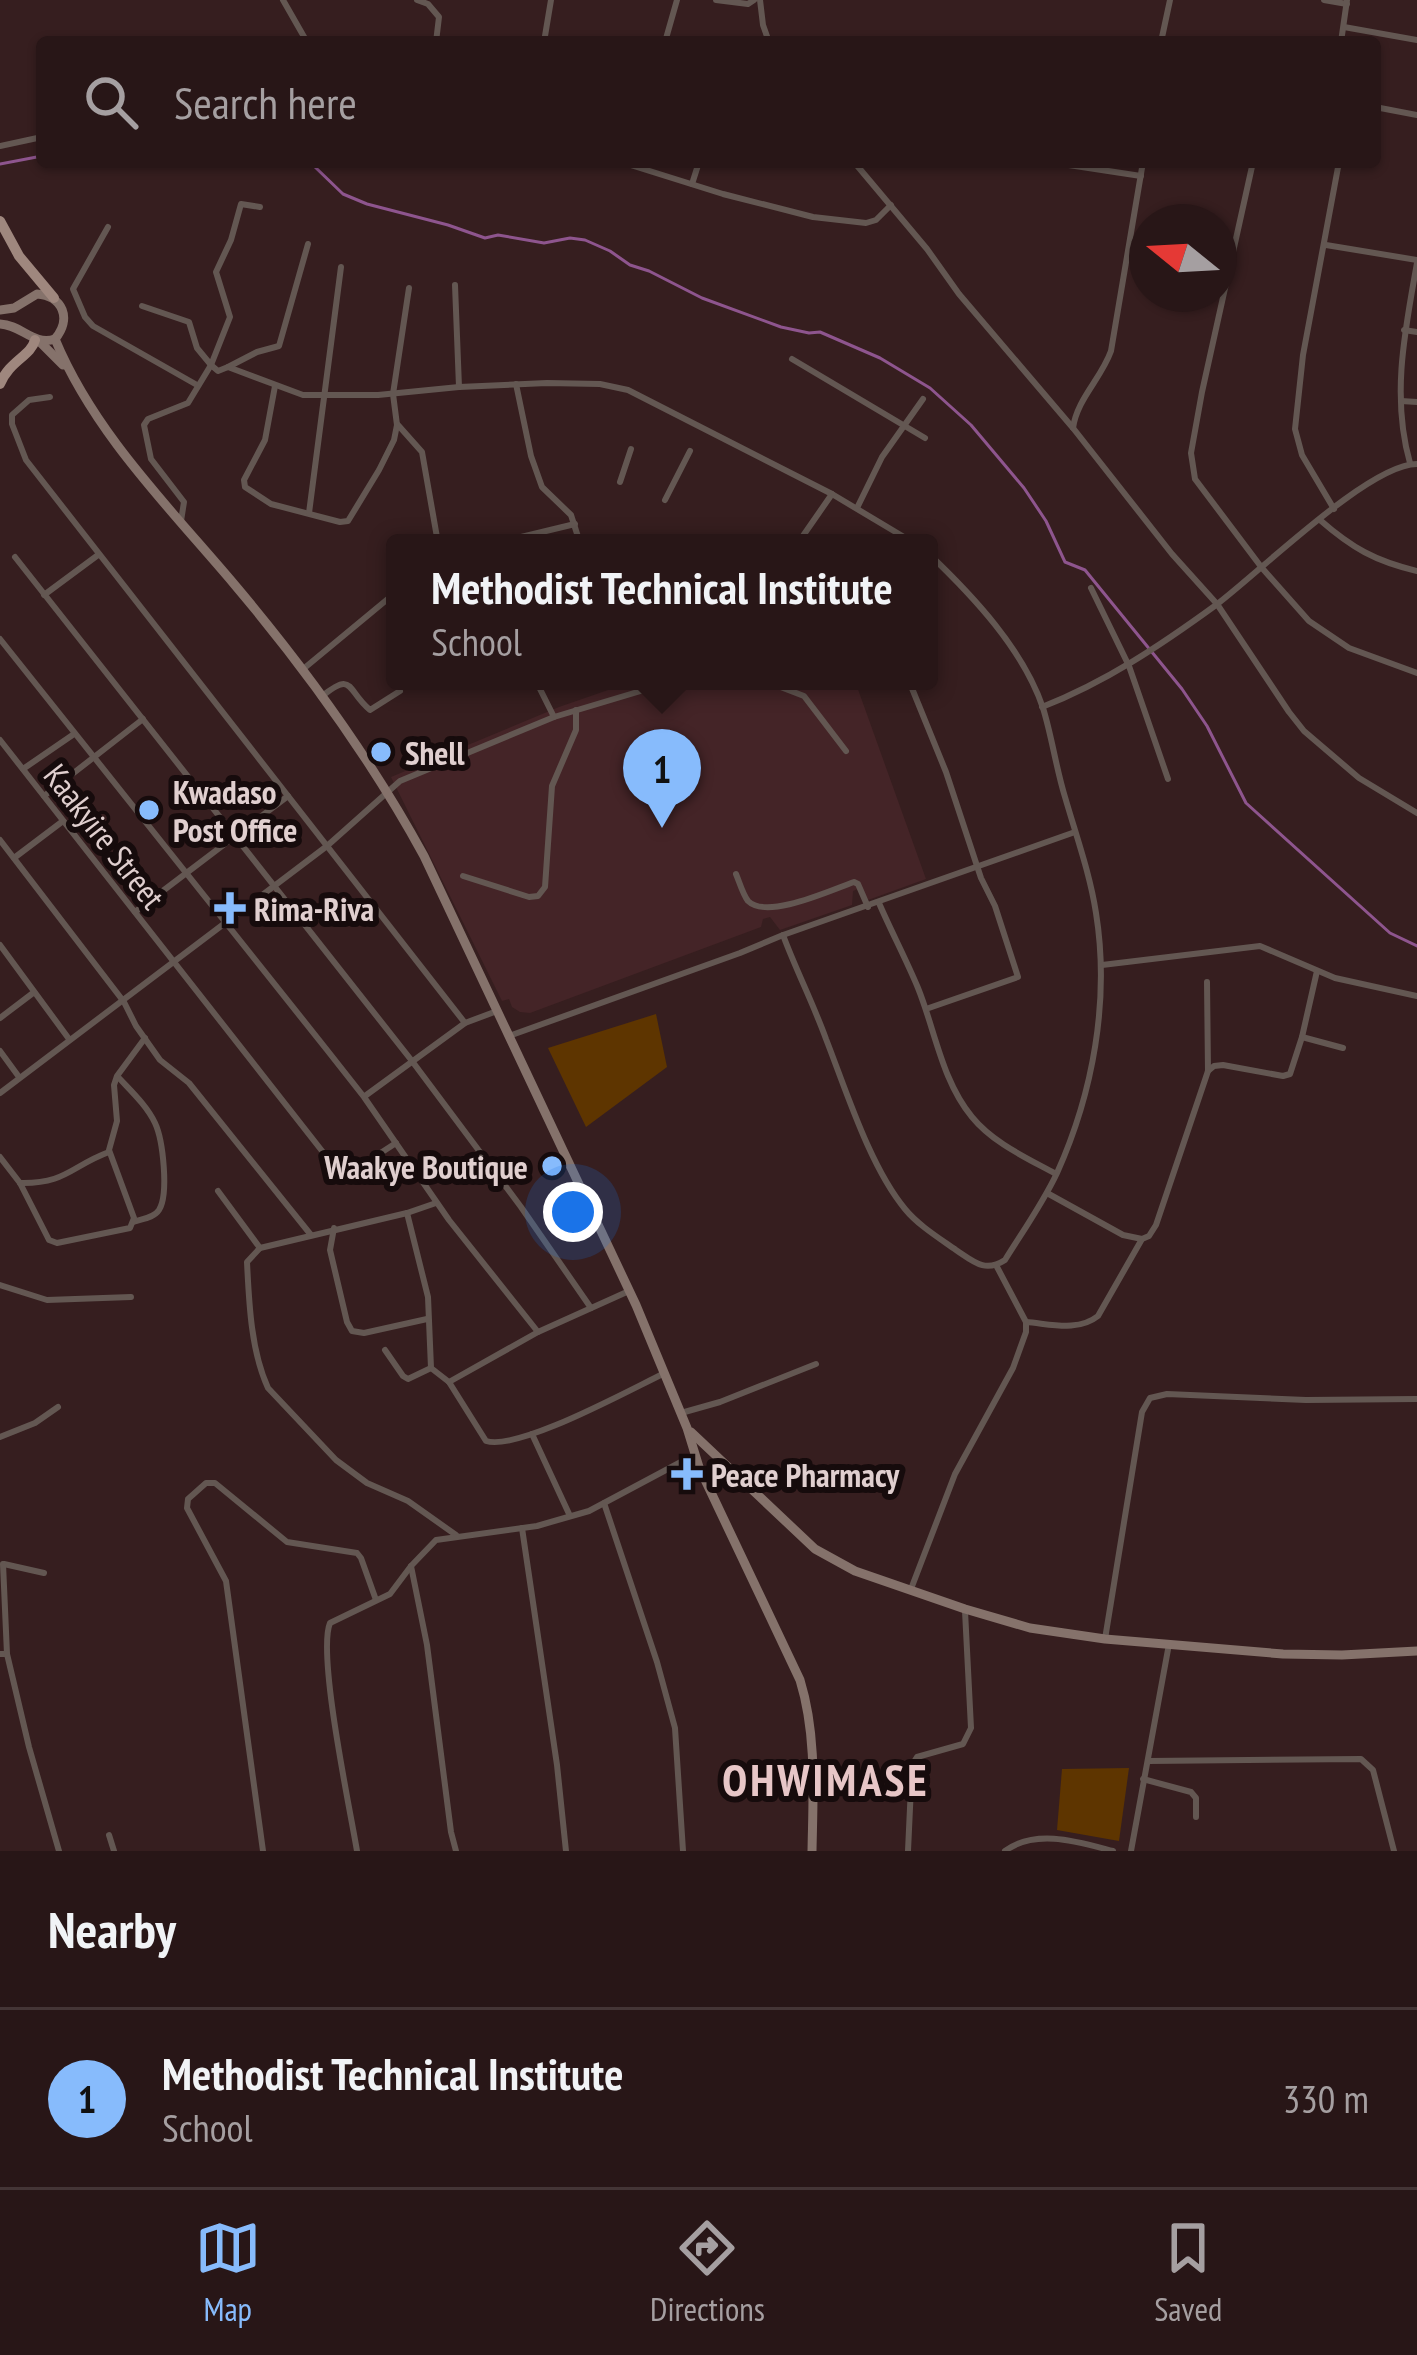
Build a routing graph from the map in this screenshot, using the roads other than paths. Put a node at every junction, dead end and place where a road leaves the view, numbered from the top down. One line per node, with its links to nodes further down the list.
1 (417, 0): 12 (street)
2 (551, 0): 13 (street)
3 (676, 0): 14 (street)
4 (716, 0): 5 (street)
5 (757, 0): 15 (street)
6 (1170, 0): 16 (street)
7 (1324, 0): 9 (street)
8 (286, 1): 11 (street)
9 (1347, 2): 10 (street)
10 (1343, 27): 17 (street); 18 (street)
11 (304, 36)
12 (437, 36)
13 (545, 36)
14 (667, 36)
15 (767, 36)
16 (1162, 36)
17 (1342, 36)
18 (1417, 40)
19 (1381, 108): 20 (street)
20 (1417, 115)
21 (36, 138): 22 (street)
22 (0, 146)
23 (643, 168): 31 (street)
24 (697, 168): 31 (street)
25 (859, 168): 32 (street)
26 (1089, 168): 30 (street)
27 (1143, 168): 30 (street)
28 (1252, 168): 89 (street)
29 (1338, 168): 37 (street)
30 (1142, 176): 67 (street)
31 (692, 184): 32 (street)
32 (891, 205): 67 (street)
33 (260, 207): 51 (street)
34 (0, 221): 42 (main road)
35 (108, 227): 56 (street)
36 (308, 244): 52 (street)
37 (1325, 245): 38 (street); 76 (street)
38 (1417, 261): 46 (street)
39 (341, 267): 60 (street)
40 (455, 285): 58 (street)
41 (409, 288): 59 (street)
42 (54, 298): 44 (street); 48 (street)
43 (142, 306): 51 (street)
44 (0, 310)
45 (0, 324): 49 (street)
46 (1404, 330): 47 (street); 63 (street)
47 (1417, 332)
48 (55, 339): 49 (street); 53 (street)
49 (37, 341): 53 (street); 55 (main road)
50 (791, 359): 66 (street)
51 (211, 365): 52 (street); 56 (street)
52 (228, 367): 57 (street)
53 (67, 369): 79 (street)
54 (516, 383): 58 (street); 73 (street); 80 (street)
55 (0, 384)
56 (197, 386): 79 (street)
57 (274, 386): 60 (street); 77 (street)
58 (459, 387): 59 (street)
59 (393, 394): 60 (street); 65 (street)
60 (323, 396): 77 (street)
61 (50, 397): 86 (street)
62 (922, 399): 66 (street)
63 (1401, 400): 64 (street); 71 (street)
64 (1417, 402)
65 (397, 424): 77 (street); 81 (street)
66 (904, 424): 68 (street); 75 (street)
67 (1073, 428): 94 (street)
68 (925, 438)
69 (631, 449): 72 (street)
70 (691, 452): 74 (street)
71 (1413, 464): 76 (street)
72 (620, 482)
73 (832, 494): 75 (street); 84 (street)
74 (665, 500)
75 (857, 508): 85 (street)
76 (1334, 509): 78 (street)
77 (309, 513)
78 (1320, 520): 89 (street); 90 (street)
79 (181, 521): 97 (street)
80 (575, 524): 82 (street); 83 (street)
81 (436, 534)
82 (533, 534)
83 (578, 534)
84 (804, 534)
85 (899, 534)
86 (98, 555): 92 (street); 117 (street)
87 (15, 557): 92 (street)
88 (938, 564): 105 (street)
89 (1262, 568): 94 (street); 98 (street)
90 (1417, 571)
91 (1091, 588): 96 (street)
92 (44, 595): 108 (street)
93 (386, 600): 97 (street)
94 (1217, 604): 96 (street); 118 (street)
95 (0, 639): 109 (street)
96 (1129, 666): 105 (street); 114 (street)
97 (302, 670): 104 (street)
98 (1417, 674)
99 (540, 690): 107 (street)
100 (644, 690): 106 (street)
101 (788, 690): 111 (street)
102 (913, 690): 125 (street)
103 (400, 691): 104 (street)
104 (321, 697): 115 (street)
105 (1042, 707): 120 (street)
106 (576, 710): 107 (street); 128 (street)
107 (554, 717): 115 (street)
108 (143, 718): 112 (street); 121 (street)
109 (75, 733): 112 (street); 113 (street)
110 (0, 740): 113 (street, Kaakyire Street)
111 (847, 751)
112 (94, 757): 116 (street); 126 (street)
113 (23, 770): 116 (street, Kaakyire Street)
114 (1168, 779)
115 (390, 793): 123 (street); 144 (street)
116 (44, 796): 119 (street, Kaakyire Street)
117 (288, 796): 121 (street); 123 (street)
118 (1417, 813)
119 (63, 821): 124 (street); 132 (street, Kaakyire Street)
120 (1075, 832): 125 (street); 137 (street)
121 (236, 835): 126 (street); 129 (street)
122 (0, 840): 124 (street)
123 (328, 846): 129 (street); 146 (street)
124 (14, 858): 142 (street)
125 (978, 867): 130 (street); 143 (street)
126 (187, 872): 132 (street); 133 (street)
127 (736, 874): 131 (street)
128 (464, 876)
129 (276, 885): 133 (street); 153 (street)
130 (879, 903): 131 (street); 143 (street)
131 (868, 907): 134 (street)
132 (135, 912): 136 (street, Kaakyire Street)
133 (226, 921): 136 (street); 158 (street)
134 (783, 935): 147 (street); 173 (street)
135 (0, 945): 140 (street)
136 (173, 961): 142 (street); 159 (street, Kaakyire Street)
137 (1102, 965): 138 (street); 162 (street)
138 (1317, 971): 141 (street); 148 (street)
139 (1207, 982): 154 (street)
140 (33, 993): 145 (street); 150 (street)
141 (1417, 996)
142 (124, 1002): 149 (street); 150 (street)
143 (926, 1010): 162 (street)
144 (497, 1011): 146 (street); 147 (street)
145 (0, 1018)
146 (465, 1023): 153 (street)
147 (509, 1036): 175 (street)
148 (1302, 1037): 151 (street); 154 (street)
149 (145, 1038): 155 (street); 170 (street)
150 (70, 1040): 156 (street)
151 (1343, 1048)
152 (0, 1051): 156 (street)
153 (412, 1060): 158 (street); 177 (street)
154 (1208, 1071): 171 (street)
155 (117, 1076): 160 (street); 168 (street)
156 (20, 1078): 157 (street)
157 (0, 1093)
158 (364, 1097): 159 (street)
159 (396, 1144): 166 (street)
160 (109, 1152): 163 (street); 168 (street)
161 (0, 1157): 163 (street)
162 (1056, 1174): 165 (street)
163 (20, 1183): 168 (street)
164 (218, 1191): 172 (street)
165 (1047, 1193): 171 (street); 173 (street)
166 (436, 1203): 167 (street); 180 (street)
167 (407, 1213): 169 (street); 178 (street)
168 (133, 1222)
169 (334, 1228): 170 (street); 178 (street)
170 (311, 1235): 172 (street)
171 (1142, 1239): 179 (street)
172 (260, 1248): 198 (street)
173 (996, 1265): 179 (street)
174 (0, 1285): 176 (street)
175 (629, 1291): 177 (street); 184 (street)
176 (131, 1297)
177 (591, 1308): 180 (street)
178 (427, 1319): 183 (street)
179 (1026, 1322): 202 (street)
180 (538, 1332): 185 (street)
181 (386, 1350): 183 (street)
182 (816, 1364): 188 (street)
183 (431, 1368): 185 (street)
184 (665, 1373): 188 (street); 190 (street)
185 (448, 1382): 190 (street)
186 (1417, 1399): 205 (street)
187 (58, 1407): 191 (street)
188 (681, 1413): 189 (street)
189 (687, 1428): 192 (street); 193 (street)
190 (532, 1434): 196 (street)
191 (0, 1437)
192 (694, 1455): 194 (street); 195 (street)
193 (729, 1470): 194 (street); 202 (street)
194 (710, 1492): 220 (street)
195 (604, 1503): 196 (street); 219 (street)
196 (570, 1516): 197 (street)
197 (522, 1528): 198 (street); 218 (street)
198 (456, 1535): 200 (street)
199 (2, 1564): 201 (street); 208 (street)
200 (411, 1566): 203 (street); 217 (street)
201 (44, 1574)
202 (910, 1592): 204 (street)
203 (376, 1600): 215 (street); 216 (street)
204 (964, 1609): 205 (street); 221 (street)
205 (1105, 1640): 206 (street)
206 (1169, 1644): 207 (street); 209 (street)
207 (1417, 1651)
208 (4, 1654): 213 (street)
209 (1148, 1761): 210 (street); 225 (street)
210 (1143, 1779): 211 (street); 224 (street)
211 (1196, 1817)
212 (109, 1835): 214 (street)
213 (58, 1851)
214 (114, 1851)
215 (263, 1851)
216 (357, 1851)
217 (455, 1851)
218 (566, 1851)
219 (682, 1851)
220 (812, 1851)
221 (908, 1851)
222 (1005, 1851): 223 (street)
223 (1113, 1851)
224 (1132, 1851)
225 (1394, 1851)

